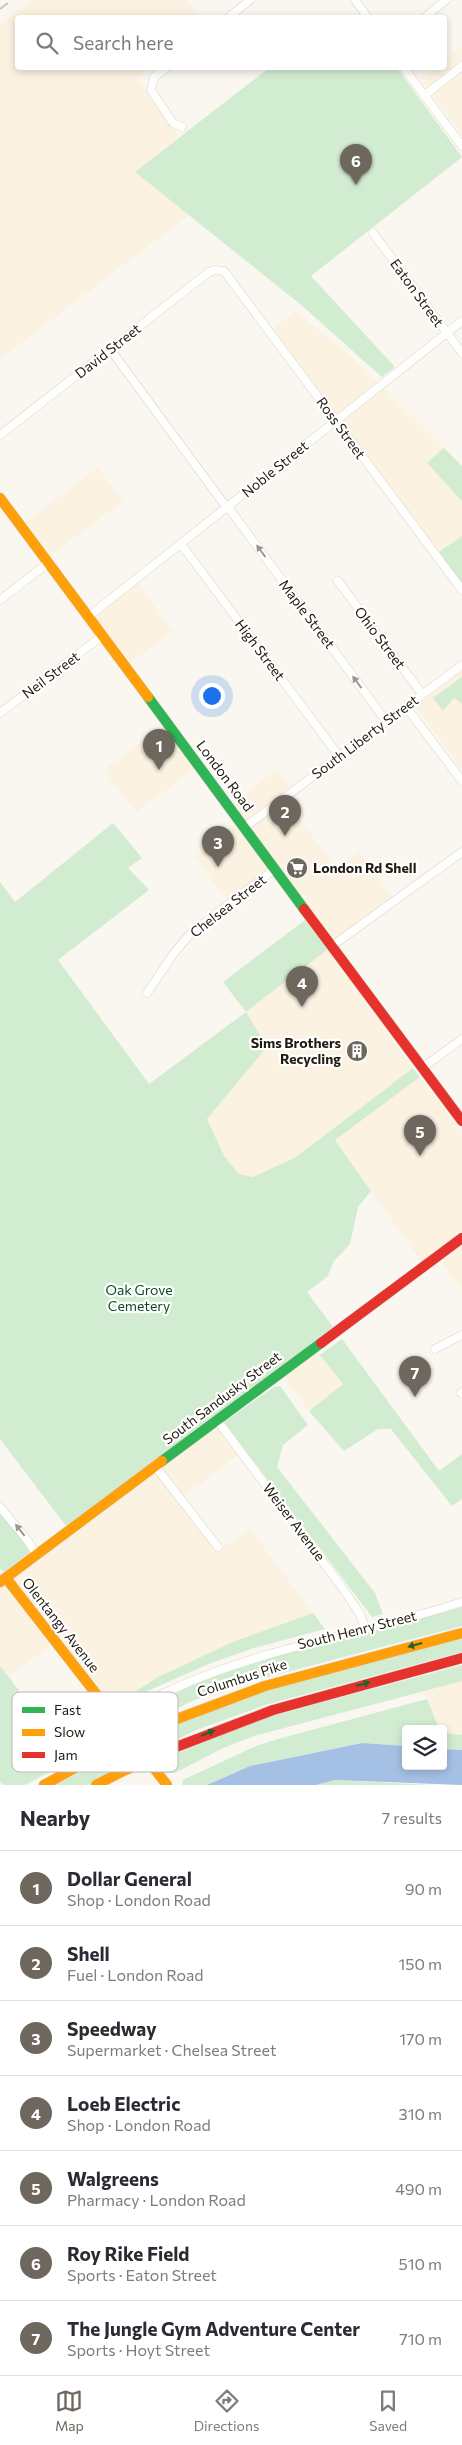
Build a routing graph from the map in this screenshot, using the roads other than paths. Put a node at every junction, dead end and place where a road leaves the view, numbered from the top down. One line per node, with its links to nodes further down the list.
1 (250, 0): 4 (street)
2 (356, 0): 5 (street)
3 (446, 0): 6 (street)
4 (232, 15)
5 (366, 15)
6 (428, 15)
7 (462, 66): 10 (street)
8 (163, 70): 11 (street)
9 (406, 70): 10 (street)
10 (425, 95): 12 (street)
11 (182, 127)
12 (462, 146)
13 (373, 233): 16 (street, Eaton Street)
14 (218, 270): 17 (street, David Street); 19 (street, Ross Street)
15 (462, 321): 16 (street, Noble Street)
16 (447, 333): 18 (street, Eaton Street); 19 (street, Noble Street)
17 (110, 349): 20 (street, David Street); 22 (street, Maple Street)
18 (462, 353)
19 (336, 420): 22 (street, Noble Street); 26 (street, Ross Street)
20 (0, 435)
21 (0, 498): 24 (main road, London Road)
22 (228, 508): 23 (street, Noble Street); 34 (street, Maple Street, one-way to 22)
23 (181, 544): 28 (street, Noble Street); 35 (street, High Street)
24 (48, 563): 27 (street); 28 (main road, London Road)
25 (338, 581): 31 (street, Ohio Street)
26 (462, 590)
27 (0, 600)
28 (88, 618): 29 (main road, London Road)
29 (102, 636): 33 (street, Neil Street); 37 (main road, London Road)
30 (462, 665): 31 (street, South Liberty Street)
31 (422, 694): 32 (street, South Liberty Street)
32 (406, 707): 34 (street, South Liberty Street); 36 (street)
33 (0, 713)
34 (386, 721): 35 (street, South Liberty Street)
35 (339, 756): 37 (street, South Liberty Street)
36 (462, 782)
37 (245, 827): 39 (main road, London Road)
38 (462, 852): 40 (street)
39 (275, 869): 40 (main road, London Road); 41 (street, Chelsea Street)
40 (332, 946): 43 (main road, London Road)
41 (147, 993)
42 (462, 1039): 43 (street)
43 (422, 1068): 44 (main road, London Road)
44 (462, 1121)
45 (462, 1239): 48 (main road, South Sandusky Street)
46 (462, 1335): 47 (street)
47 (435, 1349)
48 (217, 1420): 49 (main road, South Sandusky Street); 55 (street, Weiser Avenue)
49 (155, 1466): 51 (street); 52 (main road, South Sandusky Street)
50 (0, 1507): 52 (street, one-way to 50)
51 (218, 1548)
52 (37, 1555): 53 (main road, South Sandusky Street)
53 (2, 1577): 58 (main road, Olentangy Avenue)
54 (462, 1602): 55 (street, South Henry Street)
55 (365, 1628): 59 (street, South Henry Street)
56 (462, 1633): 60 (main road, Columbus Pike, one-way to 60, bridge)
57 (462, 1658): 61 (main road, one-way to 57, bridge)
58 (94, 1692)
59 (169, 1692)
60 (178, 1717)
61 (178, 1746)
62 (68, 1772): 65 (main road, Columbus Pike, one-way to 65, bridge)
63 (121, 1772): 66 (main road, one-way to 63, bridge)
64 (156, 1772): 67 (main road, Olentangy Avenue)
65 (44, 1785)
66 (96, 1785)
67 (166, 1785)

